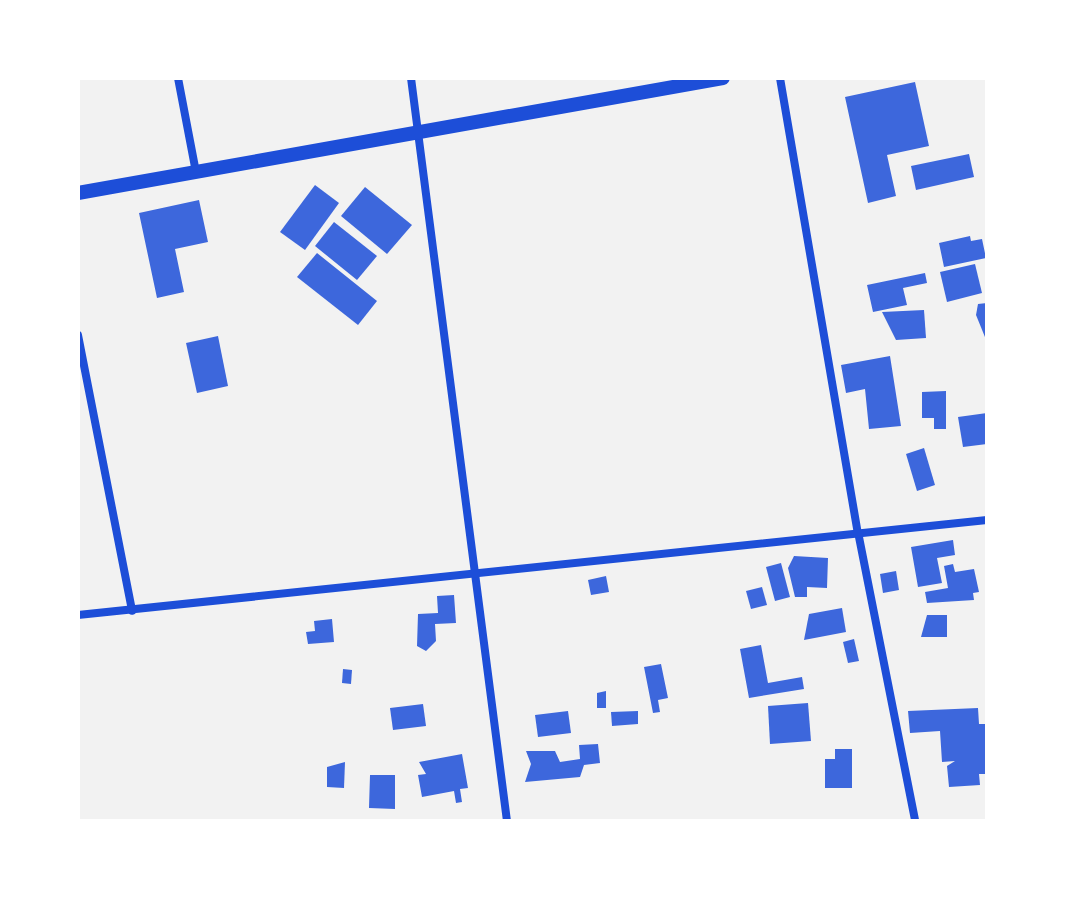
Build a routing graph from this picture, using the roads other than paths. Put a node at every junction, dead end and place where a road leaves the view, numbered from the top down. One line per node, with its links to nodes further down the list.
1 (178, 78): 6 (street)
2 (411, 78): 5 (street)
3 (723, 78): 5 (main road)
4 (780, 78): 10 (street)
5 (419, 132): 6 (main road); 11 (street)
6 (196, 172): 7 (main road)
7 (78, 193)
8 (78, 335): 12 (street)
9 (987, 520): 10 (street)
10 (858, 532): 11 (street); 15 (street)
11 (477, 573): 12 (street); 14 (street)
12 (132, 611): 13 (street)
13 (78, 615)
14 (507, 821)
15 (915, 821)

